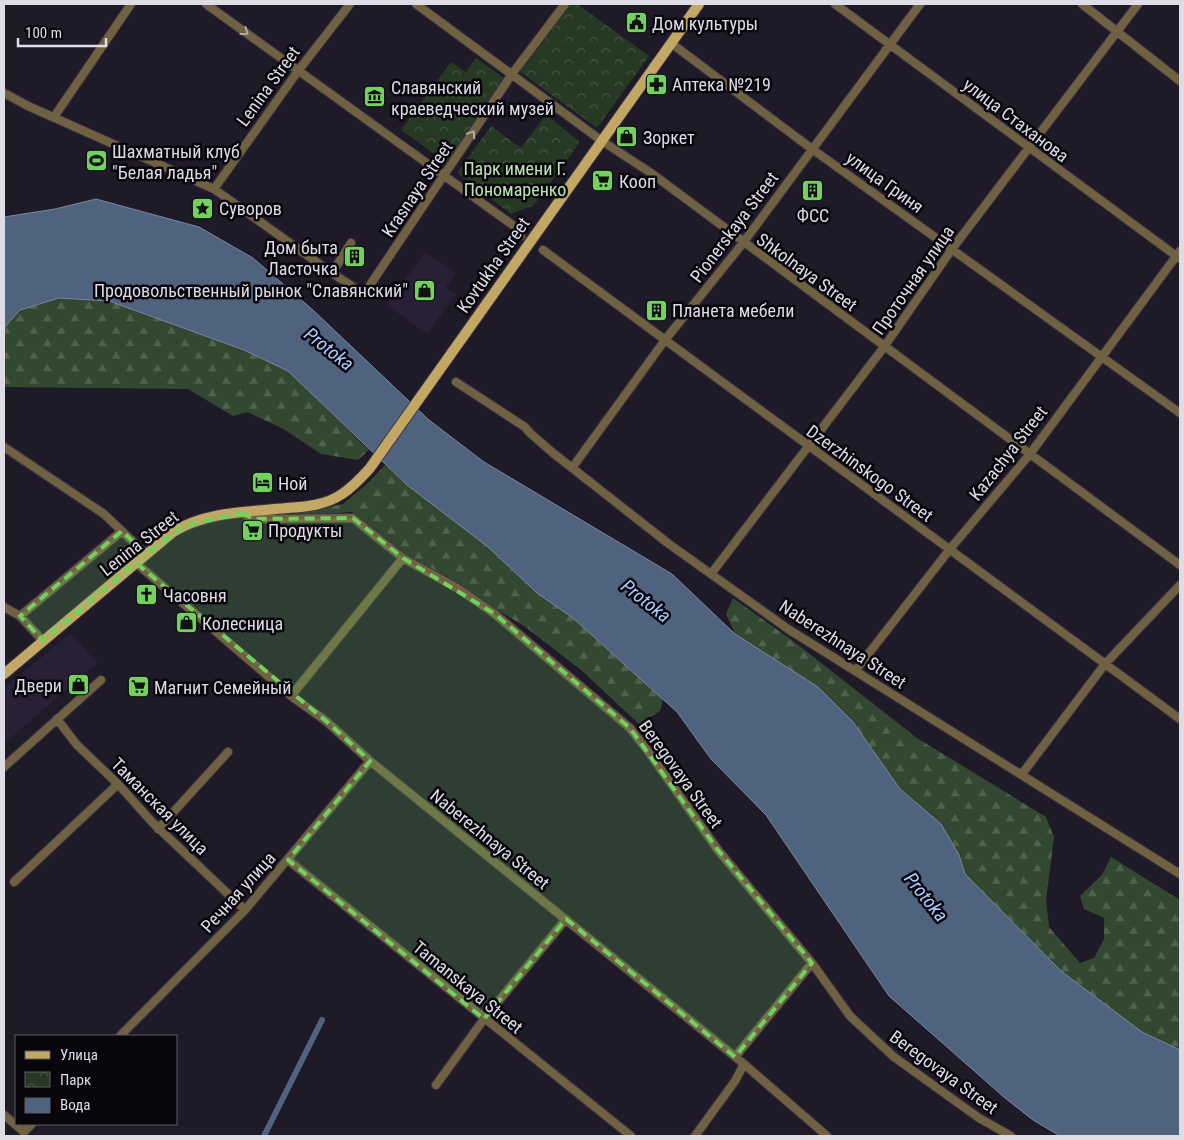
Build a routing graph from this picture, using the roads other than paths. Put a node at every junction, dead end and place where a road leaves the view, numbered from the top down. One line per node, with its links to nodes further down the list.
1 (131, 4): 18 (street)
2 (206, 4): 14 (street, one-way to 14)
3 (350, 4): 14 (street, Lenina Street)
4 (416, 4): 15 (street, Shkolnaya Street)
5 (565, 4): 15 (street, Krasnaya Street)
6 (699, 4): 12 (main road, Kovtukha Street)
7 (835, 4): 13 (street, улица Стаханова)
8 (920, 4): 13 (street, Pionerskaya Street)
9 (1082, 4): 11 (street)
10 (1138, 4): 11 (street, Проточная улица)
11 (1118, 30): 16 (street); 21 (street, Проточная улица)
12 (671, 43): 19 (main road, Kovtukha Street); 20 (street, улица Гриня)
13 (890, 43): 20 (street, Pionerskaya Street); 21 (street, улица Стаханова)
14 (298, 71): 22 (street); 23 (street, Lenina Street)
15 (512, 74): 19 (street, Shkolnaya Street); 22 (street, Krasnaya Street, one-way to 15)
16 (1180, 80)
17 (4, 93): 18 (street)
18 (54, 117): 23 (street)
19 (602, 141): 26 (street, Shkolnaya Street); 39 (main road, Kovtukha Street)
20 (812, 149): 26 (street, Pionerskaya Street); 27 (street, улица Гриня)
21 (1030, 149): 27 (street, Проточная улица); 29 (street, улица Стаханова)
22 (445, 174): 24 (street); 30 (street, Krasnaya Street)
23 (214, 189): 30 (street)
24 (521, 236)
25 (351, 243): 30 (street)
26 (743, 243): 31 (street, Pionerskaya Street); 32 (street, Shkolnaya Street)
27 (952, 249): 32 (street, Проточная улица); 33 (street, улица Гриня)
28 (543, 250): 31 (street, Dzerzhinskogo Street)
29 (1179, 256): 33 (street, Kazachya Street)
30 (332, 273)
31 (665, 340): 36 (street, Dzerzhinskogo Street); 40 (street, Pionerskaya Street)
32 (884, 347): 36 (street, Проточная улица); 38 (street, Shkolnaya Street)
33 (1100, 356): 35 (street, улица Гриня); 38 (street, Kazachya Street)
34 (456, 382): 40 (street, Naberezhnaya Street)
35 (1180, 414)
36 (808, 446): 43 (street, Dzerzhinskogo Street); 48 (street, Проточная улица)
37 (4, 447): 42 (street)
38 (1030, 454): 43 (street, Kazachya Street); 47 (street, Shkolnaya Street)
39 (370, 468): 41 (main road, Lenina Street)
40 (572, 468): 48 (street, Naberezhnaya Street)
41 (242, 513): 44 (main road, Lenina Street); 45 (street, Beregovaya Street)
42 (122, 531): 44 (street); 51 (street)
43 (950, 549): 53 (street, Dzerzhinskogo Street); 54 (street, Kazachya Street)
44 (146, 554): 46 (main road, Lenina Street)
45 (404, 558): 57 (street); 71 (street, Beregovaya Street)
46 (136, 563): 52 (main road, Lenina Street); 57 (street, Naberezhnaya Street)
47 (1180, 565)
48 (712, 574): 54 (street, Naberezhnaya Street)
49 (1180, 584): 53 (street)
50 (4, 608): 51 (street)
51 (20, 616): 52 (street)
52 (43, 641): 55 (main road, Lenina Street)
53 (1105, 664): 58 (street, Dzerzhinskogo Street); 63 (street)
54 (855, 671): 63 (street, Naberezhnaya Street)
55 (4, 674)
56 (101, 680): 59 (street)
57 (292, 696): 61 (street, Naberezhnaya Street)
58 (1180, 718)
59 (57, 719): 62 (street); 64 (street, Таманская улица)
60 (228, 752): 65 (street)
61 (370, 761): 66 (street, Речная улица); 70 (street, Naberezhnaya Street)
62 (4, 766)
63 (1022, 774): 67 (street, Naberezhnaya Street)
64 (118, 784): 65 (street, Таманская улица); 68 (street)
65 (158, 828): 69 (street, Таманская улица)
66 (288, 860): 69 (street, Речная улица); 72 (street, Tamanskaya Street)
67 (1180, 874)
68 (14, 882)
69 (245, 910): 73 (street, Речная улица)
70 (566, 919): 72 (street); 74 (street, Naberezhnaya Street)
71 (812, 963): 74 (street); 82 (street, Beregovaya Street)
72 (484, 1019): 76 (street); 79 (street, Tamanskaya Street)
73 (121, 1035)
74 (735, 1057): 75 (street, Naberezhnaya Street)
75 (744, 1064): 80 (street); 81 (street, Naberezhnaya Street)
76 (436, 1084)
77 (4, 1114): 78 (street)
78 (24, 1134)
79 (630, 1136)
80 (695, 1136)
81 (827, 1136)
82 (1011, 1136)

